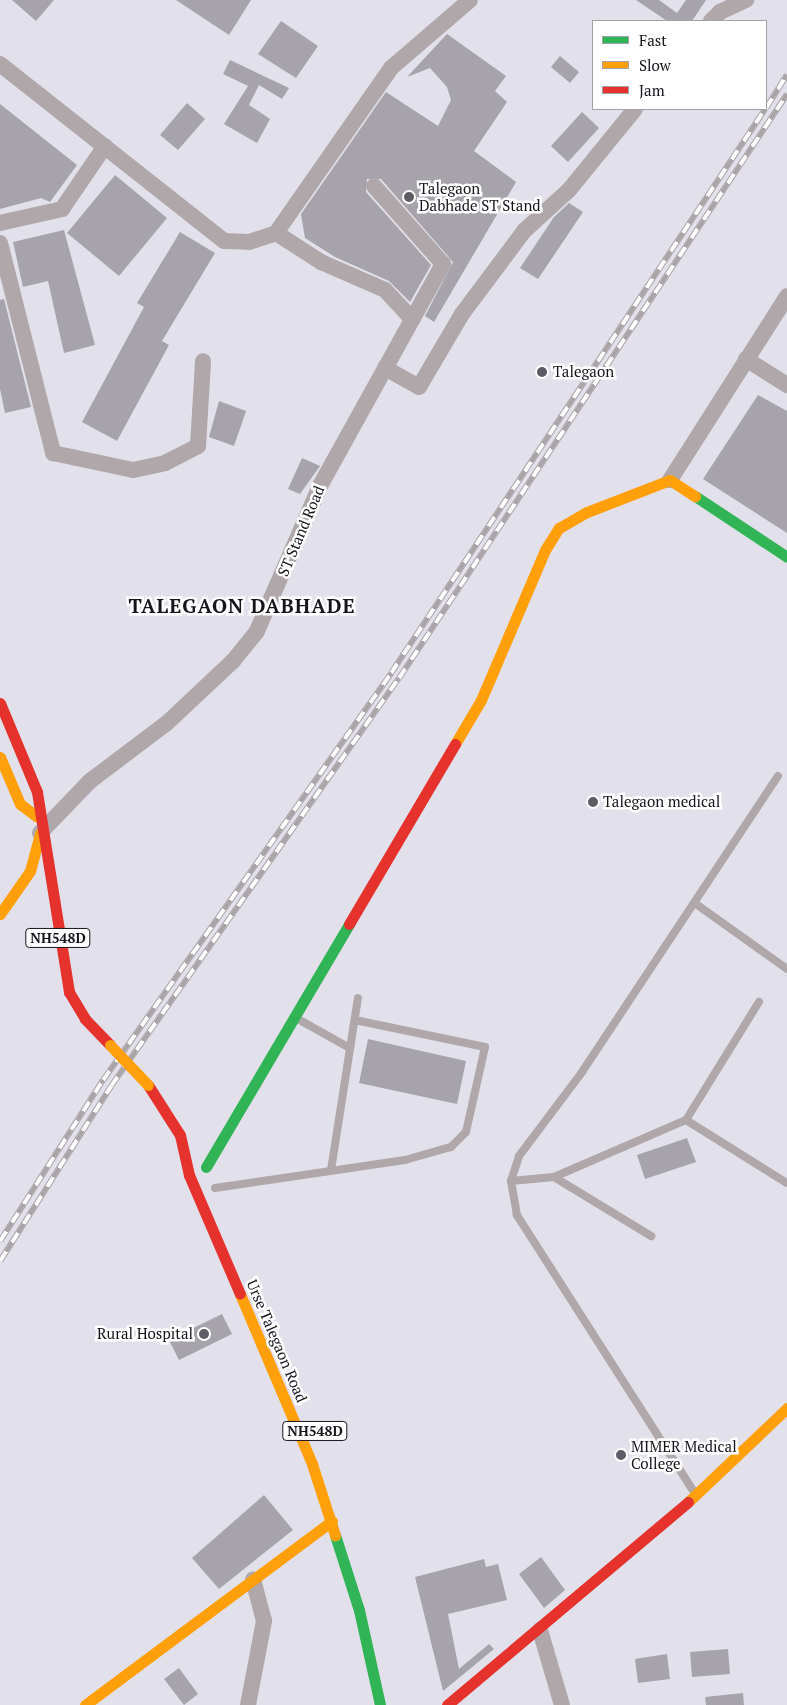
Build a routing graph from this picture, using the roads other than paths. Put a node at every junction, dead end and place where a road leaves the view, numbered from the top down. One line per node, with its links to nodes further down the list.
1 (470, 0): 9 (street)
2 (746, 0): 3 (street)
3 (712, 20)
4 (0, 64): 6 (street)
5 (634, 110): 15 (street)
6 (105, 146): 8 (street); 9 (street)
7 (374, 186): 12 (street, ST Stand Road)
8 (0, 222)
9 (276, 233): 12 (street)
10 (0, 243): 14 (street)
11 (787, 296): 13 (street)
12 (412, 319): 15 (street, ST Stand Road)
13 (746, 359): 16 (street); 17 (street)
14 (203, 360)
15 (385, 368): 22 (street, ST Stand Road)
16 (787, 384)
17 (670, 480): 18 (main road); 28 (main road)
18 (787, 557)
19 (0, 703): 22 (main road, NH548D)
20 (0, 757): 22 (main road)
21 (778, 776): 23 (lane)
22 (39, 825): 24 (main road); 32 (main road, Urse Talegaon Road / NH548D, bridge)
23 (696, 904): 25 (lane); 36 (lane)
24 (0, 914)
25 (787, 969)
26 (358, 998): 29 (lane)
27 (759, 1002): 31 (lane)
28 (296, 1018): 30 (lane); 33 (main road)
29 (355, 1020): 30 (lane); 34 (lane)
30 (350, 1048): 34 (lane)
31 (686, 1120): 35 (lane); 37 (lane)
32 (180, 1135): 33 (main road, NH548D); 42 (main road, Urse Talegaon Road / NH548D)
33 (206, 1167): 38 (main road, NH548D)
34 (331, 1170): 38 (lane)
35 (554, 1176): 36 (lane); 39 (lane)
36 (511, 1180): 41 (lane)
37 (787, 1183)
38 (217, 1193)
39 (651, 1236)
40 (787, 1408): 41 (main road)
41 (695, 1494): 44 (main road)
42 (332, 1521): 43 (main road); 49 (main road, Urse Talegaon Road / NH548D)
43 (253, 1579): 45 (street); 46 (main road)
44 (540, 1630): 50 (main road); 51 (street)
45 (252, 1679): 47 (street); 48 (street)
46 (85, 1705)
47 (235, 1705)
48 (248, 1705)
49 (380, 1705)
50 (447, 1705)
51 (562, 1705)

